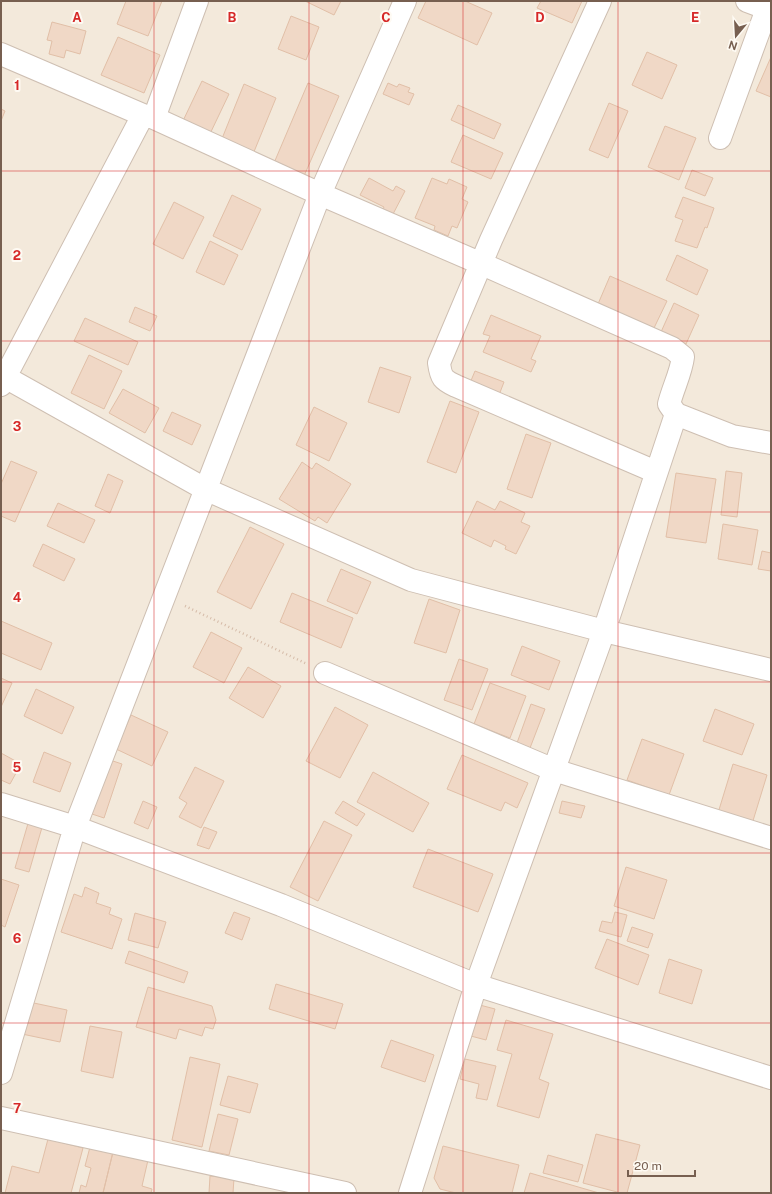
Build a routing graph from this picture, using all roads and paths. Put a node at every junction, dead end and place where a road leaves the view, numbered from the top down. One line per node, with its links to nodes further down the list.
1 (197, 1): 7 (street)
2 (405, 1): 9 (street)
3 (600, 1): 10 (street)
4 (747, 1): 5 (street)
5 (769, 10): 8 (street)
6 (1, 54): 7 (street)
7 (148, 117): 9 (street); 11 (street)
8 (720, 138)
9 (320, 194): 10 (street); 15 (street)
10 (482, 264): 12 (street); 14 (street)
11 (2, 379): 15 (street)
12 (676, 414): 13 (street); 14 (street)
13 (771, 443)
14 (656, 472): 17 (street)
15 (205, 489): 16 (street); 17 (street)
16 (164, 597): 19 (path); 22 (street)
17 (604, 631): 18 (street); 20 (street)
18 (771, 670)
19 (326, 673): 20 (street)
20 (554, 770): 23 (street); 24 (street)
21 (1, 804): 22 (street)
22 (75, 827): 24 (street); 25 (street)
23 (771, 838)
24 (476, 985): 26 (street); 29 (street)
25 (1, 1073)
26 (771, 1078)
27 (1, 1118): 28 (street)
28 (345, 1193)
29 (410, 1193)

